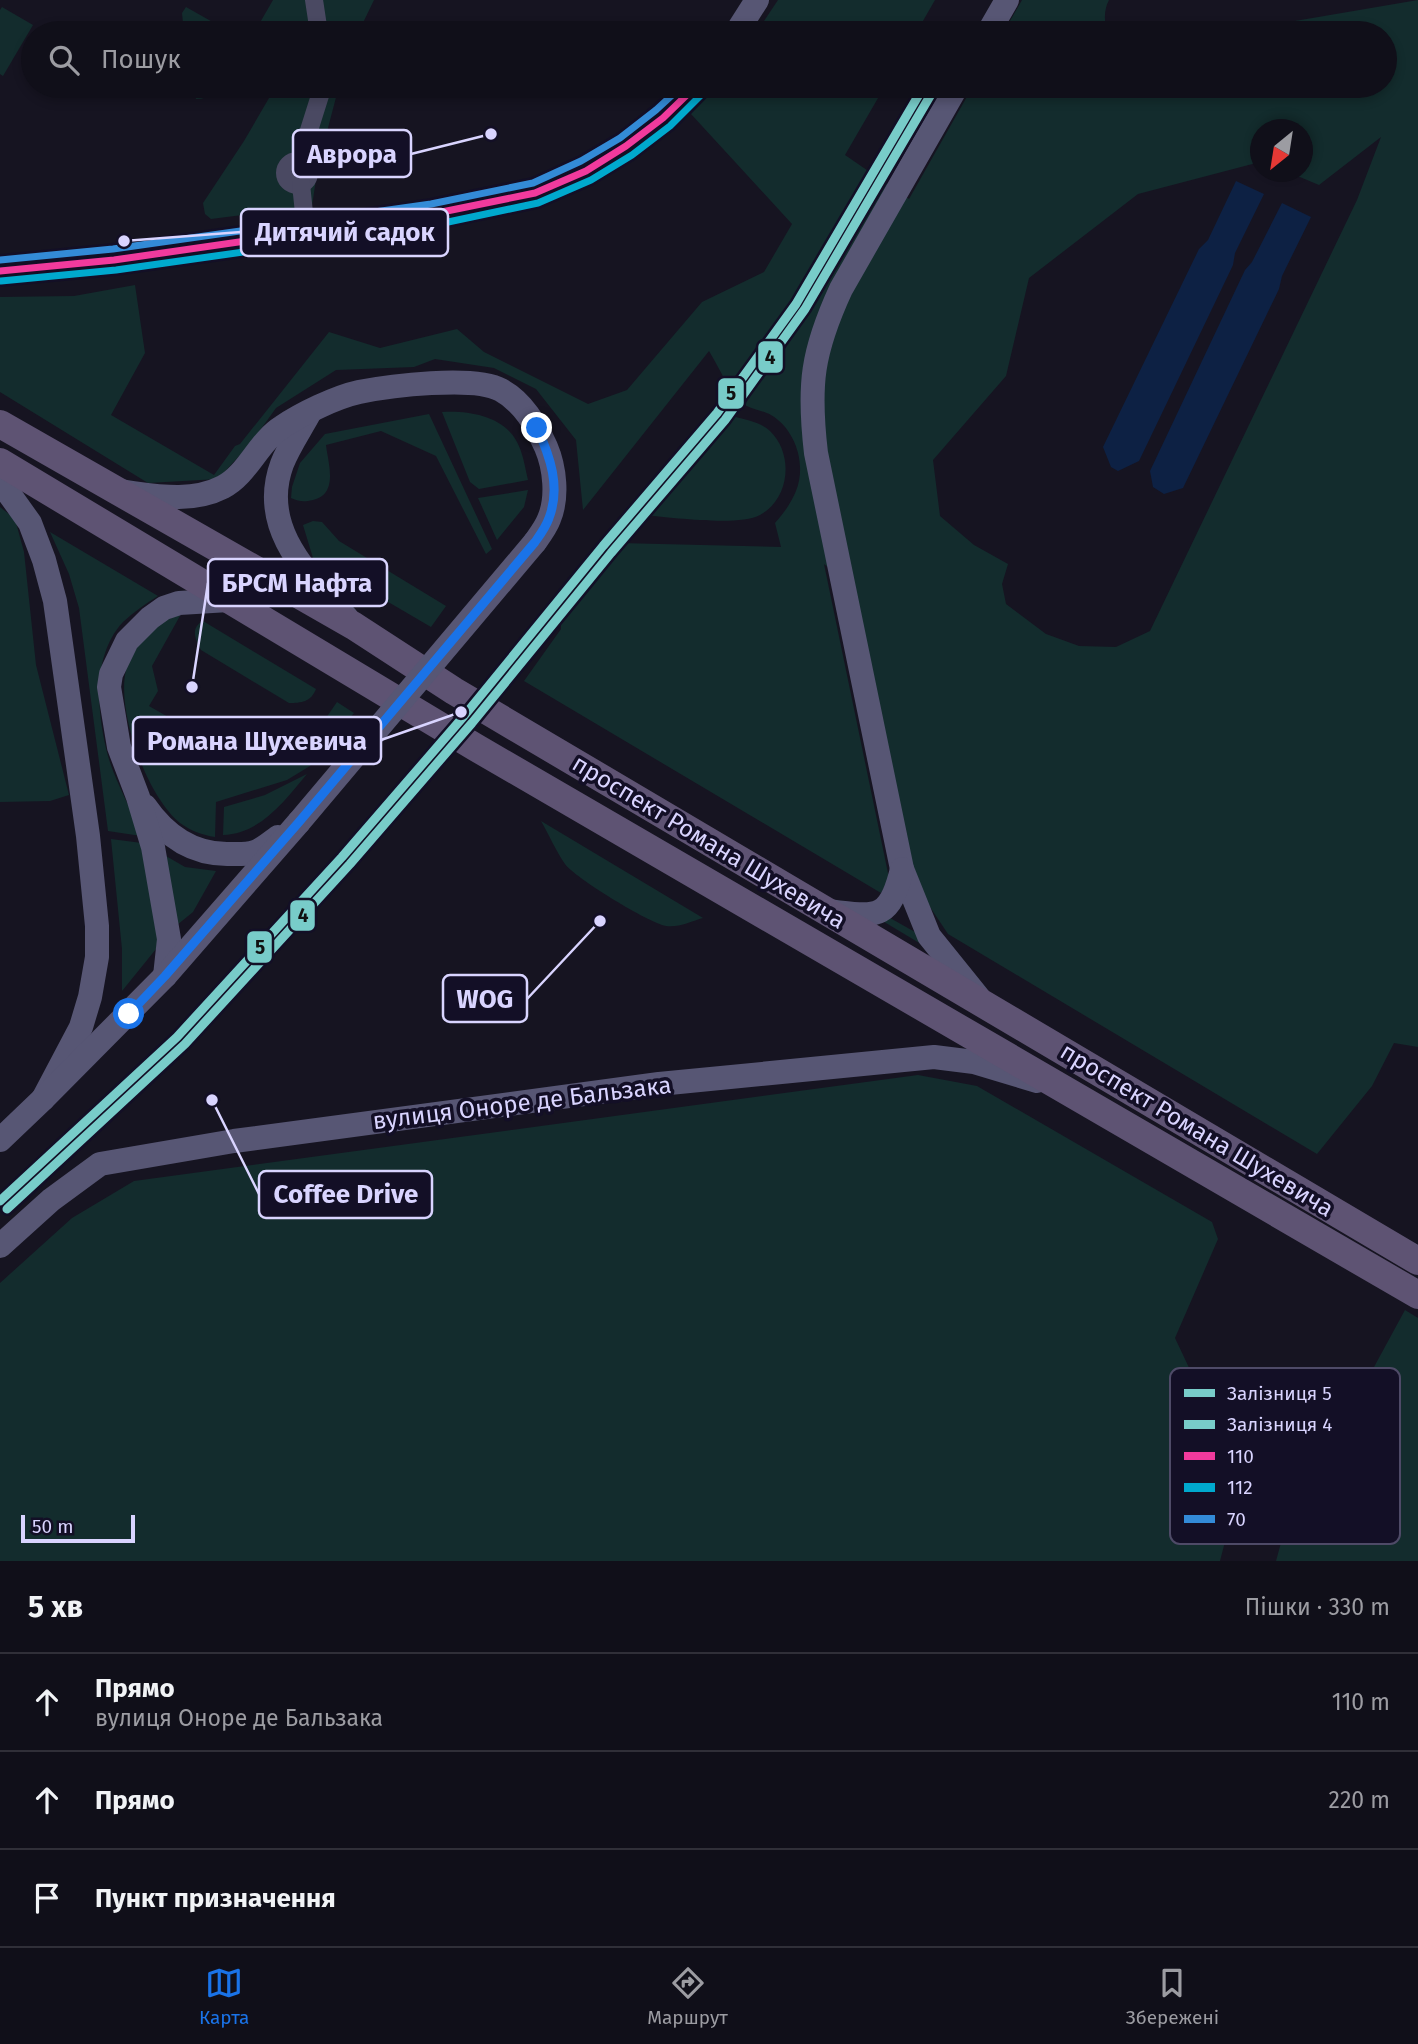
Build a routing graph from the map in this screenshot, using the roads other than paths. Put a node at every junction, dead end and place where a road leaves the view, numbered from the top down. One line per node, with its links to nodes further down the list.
1 (314, 0): 4 (street)
2 (757, 0): 5 (main road)
3 (1007, 0): 6 (main road)
4 (317, 21)
5 (744, 21)
6 (995, 21)
7 (319, 98): 10 (street)
8 (684, 98): 11 (main road)
9 (950, 98): 21 (main road)
10 (304, 213)
11 (0, 271)
12 (310, 412): 16 (main road); 18 (main road); 20 (main road, bridge)
13 (0, 424): 16 (main road, проспект Романа Шухевича)
14 (0, 461): 17 (main road, проспект Романа Шухевича)
15 (0, 481): 26 (main road)
16 (113, 490): 18 (main road, проспект Романа Шухевича)
17 (229, 600): 19 (main road); 25 (main road, проспект Романа Шухевича)
18 (354, 626): 22 (main road, проспект Романа Шухевича)
19 (138, 797): 20 (main road); 23 (main road)
20 (299, 822): 23 (main road)
21 (902, 869): 22 (main road); 24 (main road)
22 (827, 911): 24 (main road, проспект Романа Шухевича)
23 (165, 976): 26 (main road)
24 (984, 1004): 29 (main road, проспект Романа Шухевича)
25 (1070, 1091): 28 (main road, вулиця Оноре де Бальзака); 30 (main road, проспект Романа Шухевича)
26 (43, 1099): 27 (main road)
27 (0, 1140)
28 (0, 1246)
29 (1418, 1261)
30 (1418, 1295)

